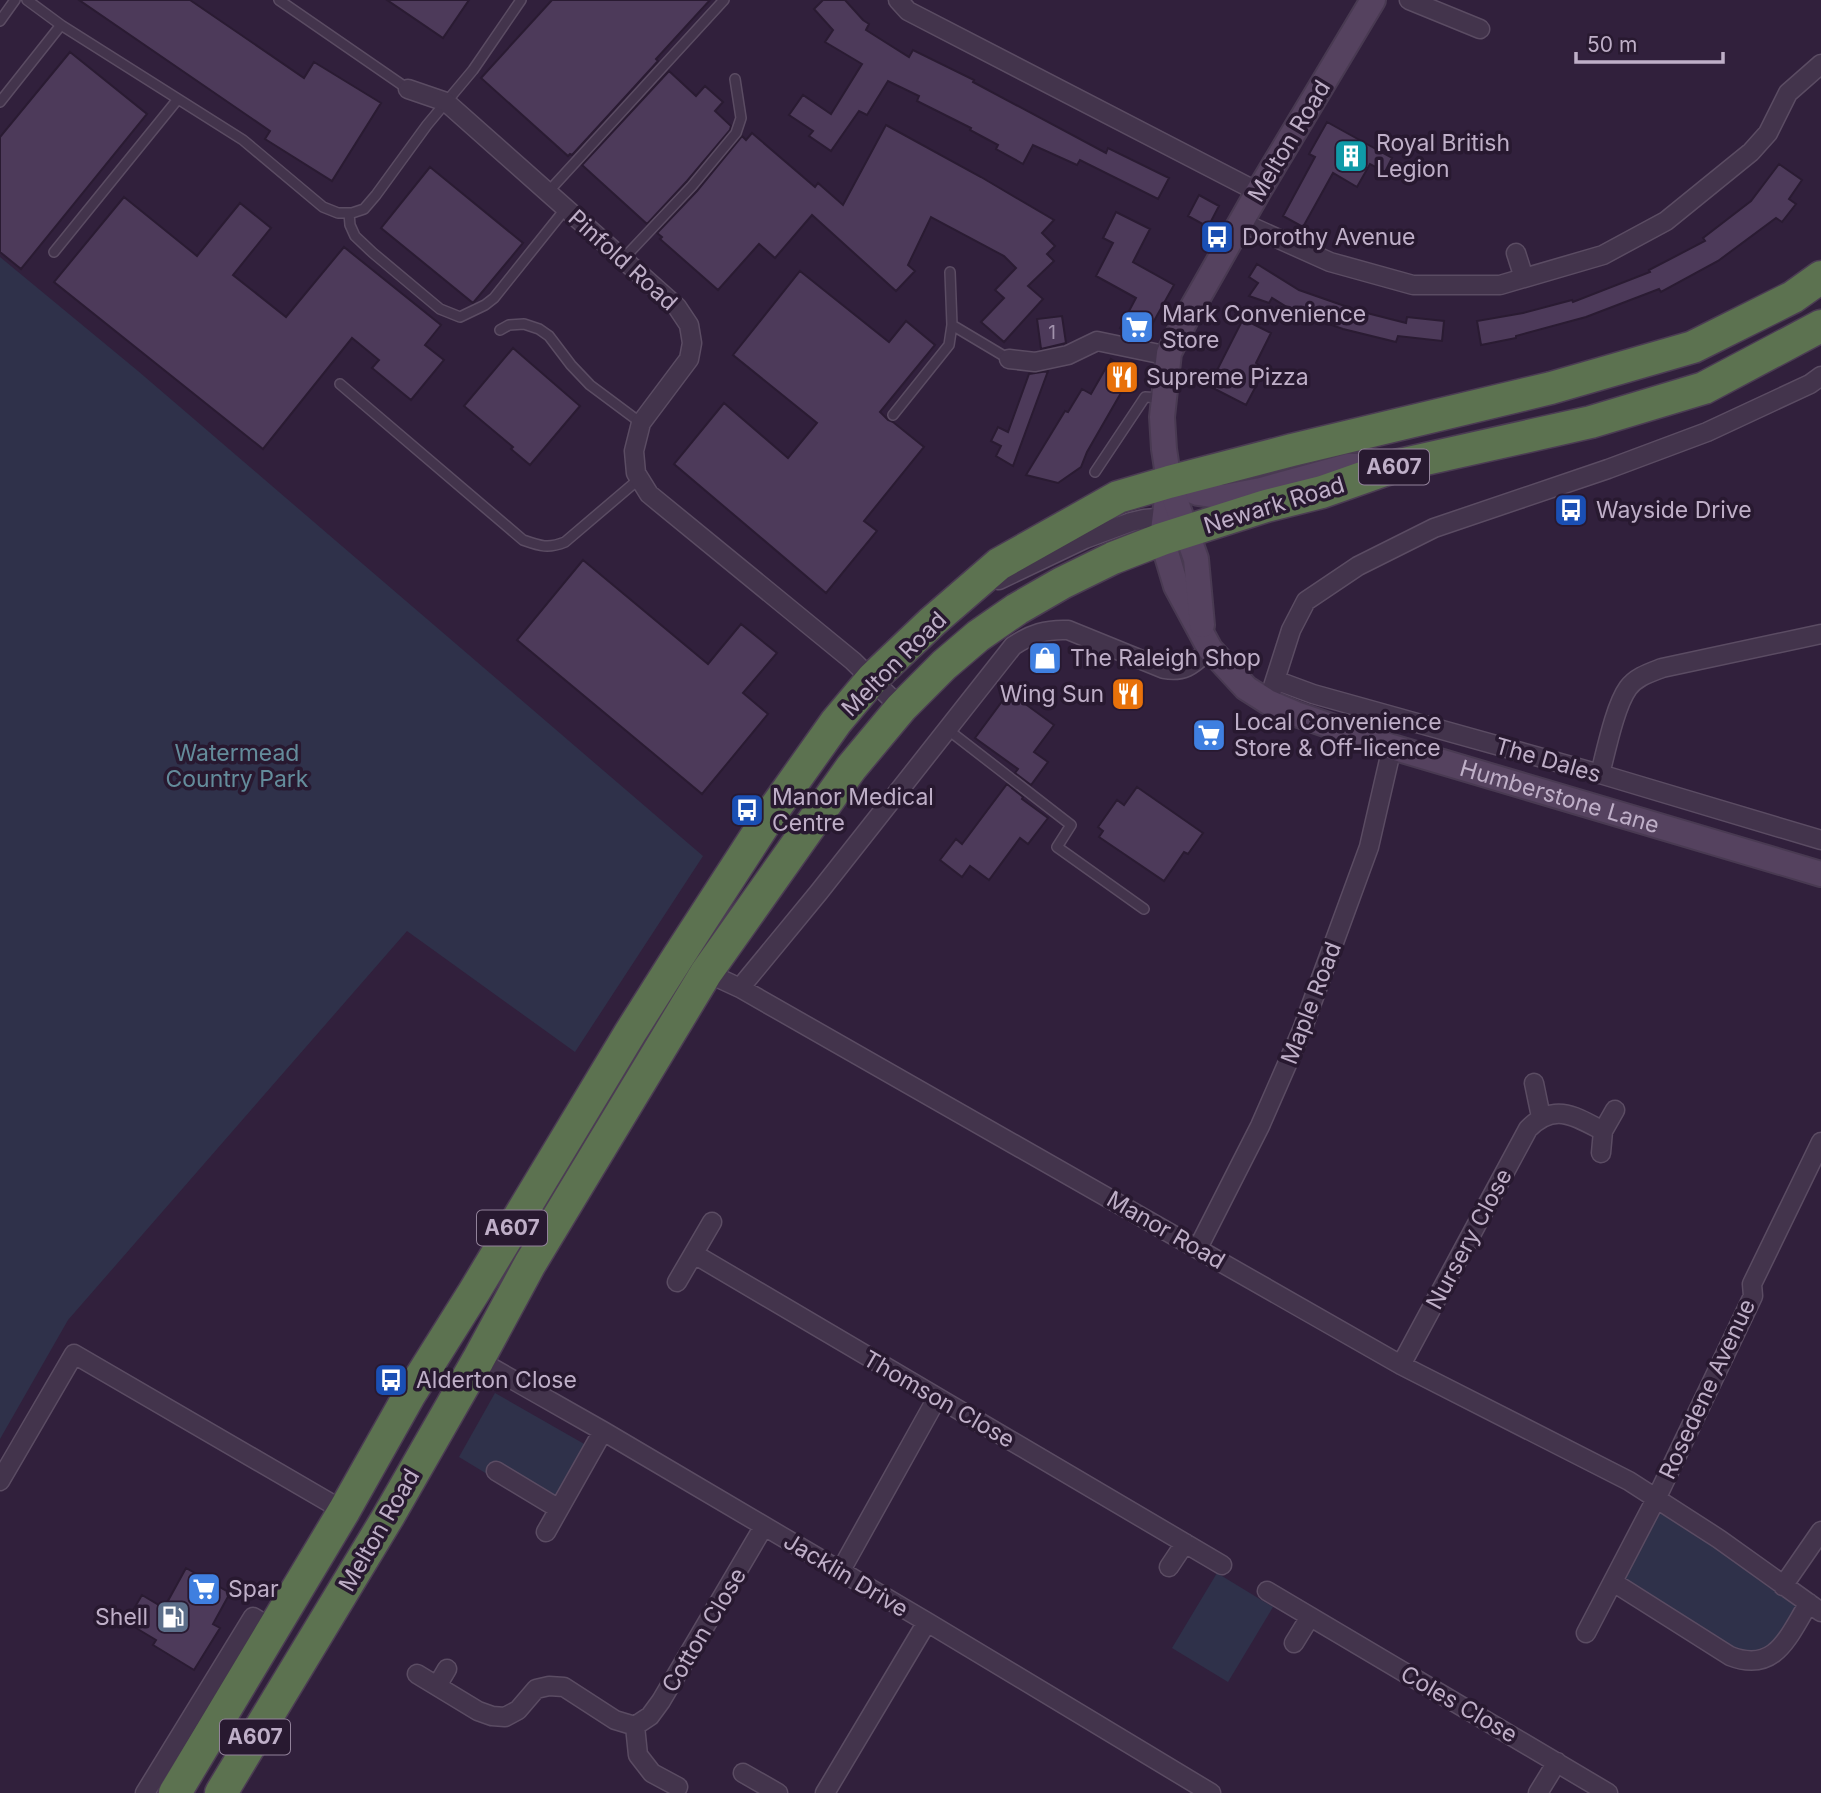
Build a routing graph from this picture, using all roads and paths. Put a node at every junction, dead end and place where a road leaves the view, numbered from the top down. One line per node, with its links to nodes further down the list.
1 (15, 0): 9 (lane)
2 (27, 0): 10 (lane)
3 (279, 0): 14 (lane)
4 (521, 0): 17 (lane)
5 (724, 0): 18 (lane)
6 (898, 0): 19 (street)
7 (1373, 0): 19 (street, Melton Road)
8 (1409, 0): 11 (street)
9 (0, 21)
10 (61, 25): 15 (lane); 16 (lane)
11 (1480, 29)
12 (1821, 64): 28 (street)
13 (735, 79): 25 (lane)
14 (408, 89): 17 (street, Pinfold Road)
15 (178, 99): 21 (lane); 23 (lane)
16 (0, 102)
17 (446, 102): 18 (street, Pinfold Road); 21 (lane)
18 (548, 192): 20 (street, Pinfold Road)
19 (1258, 192): 22 (street, Melton Road)
20 (566, 208): 21 (lane); 25 (street, Pinfold Road)
21 (349, 213)
22 (1241, 222): 28 (street); 32 (street, Melton Road)
23 (54, 253)
24 (1516, 253): 28 (street)
25 (623, 259): 38 (street, Pinfold Road)
26 (950, 272): 29 (lane)
27 (1821, 277): 42 (highway, Newark Road / A607)
28 (1524, 278)
29 (952, 325): 33 (lane); 37 (lane)
30 (1821, 326): 39 (highway, Newark Road / A607)
31 (500, 330): 38 (lane)
32 (1169, 356): 33 (street); 36 (street, Melton Road)
33 (1009, 359)
34 (1821, 376): 50 (street)
35 (340, 384): 41 (lane)
36 (1164, 399): 40 (lane); 42 (street, Melton Road)
37 (893, 415)
38 (641, 423): 41 (street, Pinfold Road)
39 (1399, 465): 42 (street, A607); 44 (highway, Newark Road / A607)
40 (1095, 472)
41 (639, 479): 49 (street)
42 (1169, 482): 43 (highway, Newark Road / A607); 44 (street, Melton Road)
43 (1118, 497): 45 (highway, Melton Road / A607)
44 (1171, 530): 45 (street); 47 (highway, Newark Road / A607); 48 (street)
45 (958, 600): 49 (highway, Melton Road / A607)
46 (1821, 634): 54 (street)
47 (978, 636): 51 (highway, Melton Road / A607)
48 (1206, 642): 50 (street, Humberstone Lane); 52 (street)
49 (873, 678): 51 (street); 58 (highway, Melton Road / A607)
50 (1272, 691): 53 (street, Humberstone Lane); 54 (street, The Dales)
51 (901, 708): 59 (highway, Melton Road / A607)
52 (947, 729): 57 (lane); 60 (street)
53 (1392, 747): 56 (street, Humberstone Lane); 68 (street, Maple Road)
54 (1600, 774): 55 (street, The Dales)
55 (1821, 840)
56 (1821, 874)
57 (1144, 909)
58 (678, 957): 59 (street); 72 (highway, Melton Road / A607)
59 (706, 973): 60 (street, Manor Road); 70 (highway, Melton Road / A607)
60 (740, 988): 68 (street, Manor Road)
61 (1534, 1083): 63 (street)
62 (1615, 1110): 64 (street)
63 (1541, 1117): 64 (street); 74 (street, Nursery Close)
64 (1603, 1131): 66 (street)
65 (1821, 1142): 79 (street, Rosedene Avenue)
66 (1601, 1153)
67 (712, 1222): 69 (street)
68 (1198, 1248): 74 (street, Manor Road)
69 (694, 1254): 71 (street); 75 (street, Thomson Close)
70 (530, 1264): 72 (highway, Melton Road); 73 (highway, Melton Road / A607)
71 (677, 1282)
72 (446, 1336): 81 (highway, Melton Road / A607)
73 (478, 1360): 76 (street, Jacklin Drive); 99 (highway, Melton Road / A607)
74 (1401, 1365): 79 (street, Manor Road)
75 (937, 1398): 85 (street, Thomson Close); 88 (street)
76 (603, 1431): 80 (street); 82 (street, Jacklin Drive)
77 (496, 1471): 80 (street)
78 (0, 1481): 81 (street)
79 (1657, 1497): 89 (street, Rosedene Avenue); 90 (street, Manor Road)
80 (559, 1509): 84 (street)
81 (344, 1511): 101 (highway, Melton Road / A607)
82 (764, 1526): 88 (street, Jacklin Drive); 102 (street, Cotton Close)
83 (1821, 1531): 90 (street)
84 (546, 1532)
85 (1185, 1544): 86 (street, Thomson Close); 87 (street)
86 (1222, 1565)
87 (1169, 1567)
88 (840, 1572): 94 (street, Jacklin Drive)
89 (1613, 1582): 92 (street); 95 (street, Rosedene Avenue)
90 (1783, 1586): 92 (street, Manor Road)
91 (1266, 1591): 93 (street, Coles Close)
92 (1815, 1607)
93 (1310, 1617): 96 (street); 104 (street, Coles Close)
94 (927, 1622): 111 (street); 112 (street, Jacklin Drive)
95 (1587, 1633)
96 (1294, 1643)
97 (447, 1669): 100 (street)
98 (417, 1674): 100 (street)
99 (290, 1681): 103 (highway); 110 (highway, Melton Road / A607)
100 (437, 1686): 102 (street)
101 (206, 1719): 103 (highway, Melton Road / A607); 108 (street)
102 (635, 1726): 106 (street)
103 (195, 1760): 109 (highway, Melton Road / A607)
104 (1557, 1762): 113 (street); 114 (street, Coles Close)
105 (743, 1773): 107 (street)
106 (678, 1787)
107 (773, 1792)
108 (145, 1793)
109 (175, 1793)
110 (221, 1793)
111 (825, 1793)
112 (1211, 1793)
113 (1538, 1793)
114 (1608, 1793)

